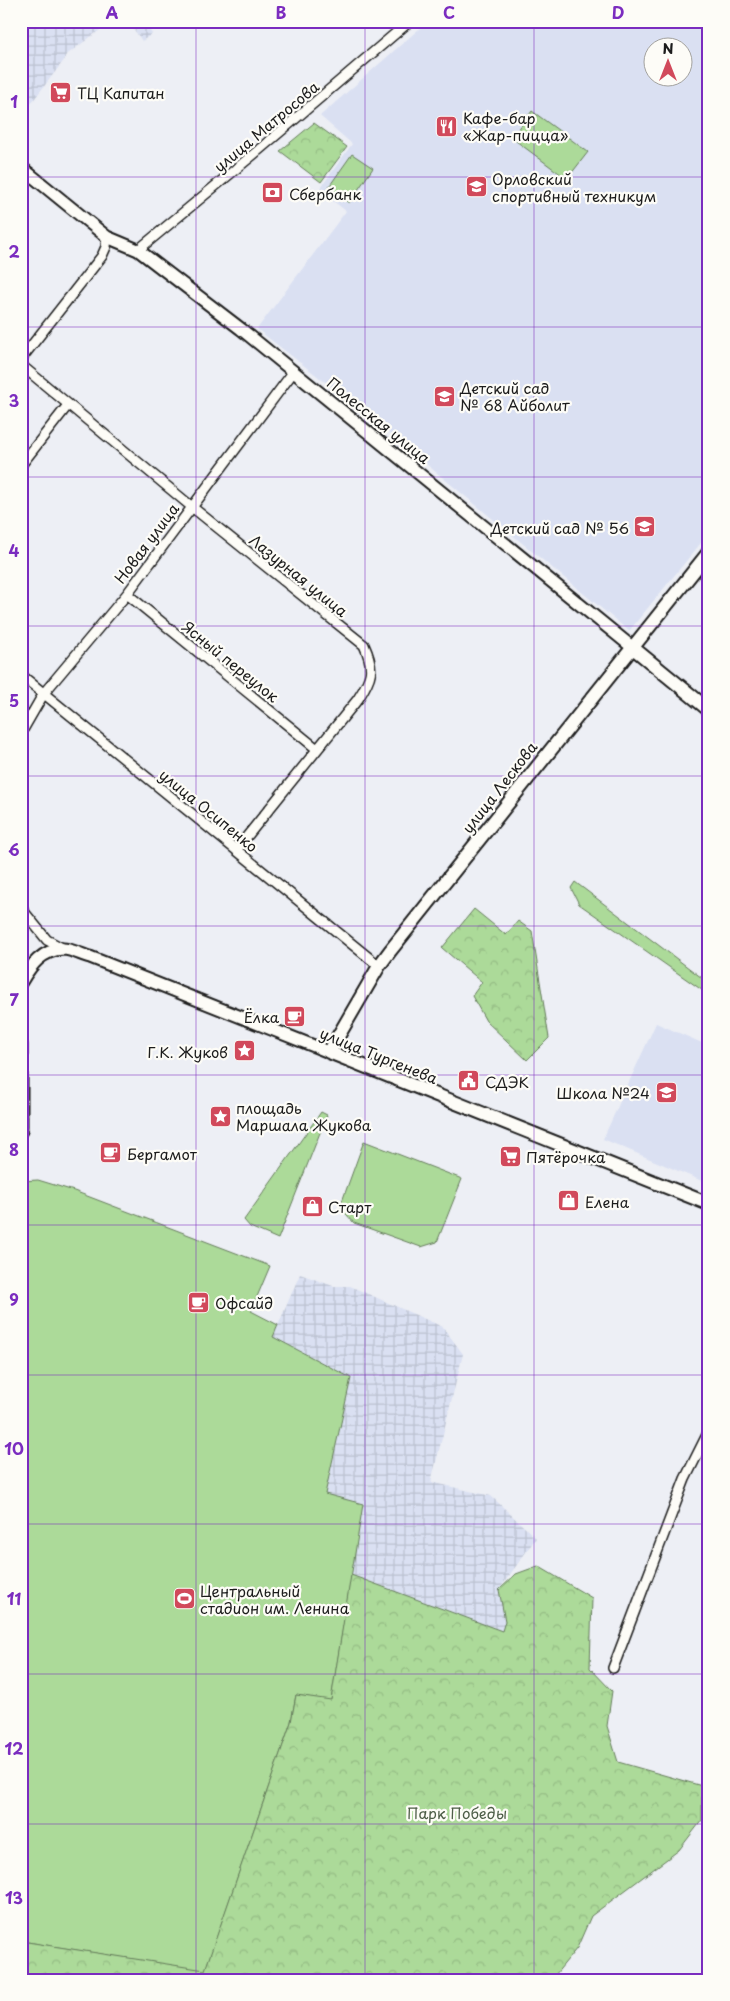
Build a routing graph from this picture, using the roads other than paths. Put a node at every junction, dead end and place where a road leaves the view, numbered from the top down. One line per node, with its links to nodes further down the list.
1 (410, 21): 4 (street, улица Матросова)
2 (21, 167): 3 (street, Полесская улица)
3 (107, 237): 4 (street, Полесская улица); 5 (street)
4 (138, 250): 7 (street, Полесская улица)
5 (21, 359)
6 (21, 365): 8 (street, Лазурная улица)
7 (294, 371): 10 (street, Новая улица); 13 (street, Полесская улица)
8 (68, 405): 9 (street); 10 (street, Лазурная улица)
9 (21, 464)
10 (192, 507): 12 (street, Новая улица); 18 (street, Лазурная улица)
11 (709, 552): 13 (main road, улица Лескова)
12 (127, 594): 15 (street, Новая улица); 18 (street, Ясный переулок)
13 (632, 646): 16 (main road, Полесская улица); 22 (main road, улица Лескова)
14 (21, 675): 15 (street, улица Осипенко)
15 (44, 694): 17 (street, Новая улица); 19 (street, улица Осипенко)
16 (709, 710)
17 (21, 733)
18 (317, 749): 19 (street, Лазурная улица)
19 (236, 850): 22 (street, улица Осипенко)
20 (21, 908): 21 (street)
21 (64, 949): 23 (street); 25 (street, улица Тургенева)
22 (378, 966): 25 (main road, улица Лескова)
23 (21, 982)
24 (21, 1044): 26 (street)
25 (329, 1052): 27 (main road, улица Тургенева)
26 (21, 1131)
27 (709, 1204)
28 (709, 1431): 29 (street)
29 (613, 1668)

